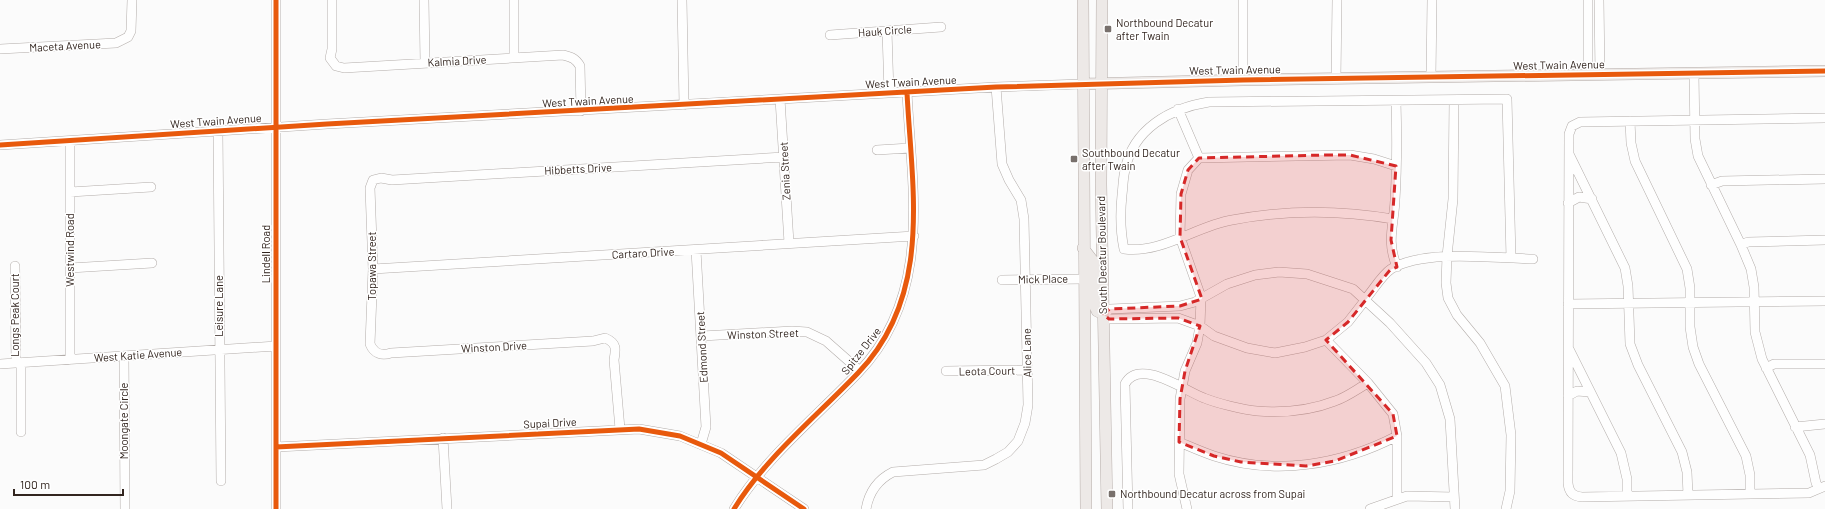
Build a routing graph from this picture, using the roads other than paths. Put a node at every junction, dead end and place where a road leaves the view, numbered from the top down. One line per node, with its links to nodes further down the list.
1 (132, 0): 17 (street, Maceta Avenue)
2 (276, 0): 41 (street, Lindell Road)
3 (332, 0): 19 (street, Kalmia Drive)
4 (424, 0): 19 (street)
5 (514, 0): 18 (street)
6 (682, 0): 35 (street)
7 (1083, 0): 27 (main road, South Decatur Boulevard)
8 (1102, 0): 28 (main road, South Decatur Boulevard)
9 (1242, 0): 26 (street)
10 (1337, 0): 25 (street)
11 (1432, 0): 24 (street)
12 (1588, 0): 21 (street)
13 (1599, 0): 22 (street)
14 (941, 27): 15 (street, Hauk Circle)
15 (887, 31): 16 (street, Hauk Circle); 30 (street)
16 (830, 35)
17 (0, 50)
18 (514, 58): 19 (street, Kalmia Drive); 37 (street, Kalmia Drive)
19 (425, 63)
20 (1825, 71): 23 (main road, West Twain Avenue)
21 (1588, 74): 22 (main road, West Twain Avenue); 24 (main road, West Twain Avenue)
22 (1600, 74): 23 (main road, West Twain Avenue)
23 (1694, 74): 39 (street)
24 (1431, 77): 25 (main road, West Twain Avenue)
25 (1336, 79): 26 (main road, West Twain Avenue)
26 (1243, 80): 28 (main road, West Twain Avenue)
27 (1082, 84): 28 (main road, West Twain Avenue); 29 (street, West Twain Avenue); 64 (main road, South Decatur Boulevard)
28 (1101, 84): 84 (main road, South Decatur Boulevard)
29 (996, 87): 31 (street, West Twain Avenue); 76 (street, Alice Lane)
30 (888, 93): 31 (street, West Twain Avenue); 32 (street, West Twain Avenue)
31 (907, 93): 45 (street, Spitze Drive)
32 (780, 99): 35 (street, West Twain Avenue); 48 (street, Zenia Street)
33 (1454, 100): 34 (street); 66 (street); 67 (street)
34 (1396, 101): 36 (street); 50 (street)
35 (684, 105): 37 (street, West Twain Avenue)
36 (1178, 109): 49 (street); 60 (street)
37 (581, 111): 41 (street, West Twain Avenue)
38 (1825, 118): 39 (street)
39 (1695, 120): 40 (street); 53 (street)
40 (1630, 121): 47 (street); 81 (street)
41 (276, 128): 42 (street, West Twain Avenue); 88 (street, Lindell Road)
42 (218, 131): 43 (street, West Twain Avenue); 90 (street, Leisure Lane)
43 (70, 141): 44 (street, West Twain Avenue); 55 (street, Westwind Road)
44 (0, 145)
45 (910, 148): 46 (street); 59 (street, Spitze Drive)
46 (877, 150)
47 (1569, 153): 56 (street); 57 (street)
48 (784, 157): 52 (street, Hibbetts Drive); 62 (street, Zenia Street)
49 (1199, 158): 50 (street); 60 (street)
50 (1396, 166): 58 (street)
51 (1825, 179): 53 (street)
52 (373, 180): 73 (street, Topawa Street)
53 (1711, 185): 63 (street)
54 (151, 186): 55 (street)
55 (70, 192): 72 (street, Westwind Road)
56 (1592, 199): 57 (street); 83 (street)
57 (1568, 203): 82 (street)
58 (1393, 219): 60 (street); 71 (street)
59 (914, 236): 62 (street, Cartaro Drive); 99 (street, Spitze Drive)
60 (1180, 237): 77 (street)
61 (1825, 240): 63 (street)
62 (789, 243): 65 (street, Cartaro Drive)
63 (1741, 246): 80 (street)
64 (1083, 248): 74 (main road, South Decatur Boulevard); 84 (main road)
65 (696, 250): 73 (street, Cartaro Drive); 86 (street, Edmond Street)
66 (1447, 256): 67 (street); 71 (street); 134 (street)
67 (1511, 258): 68 (street)
68 (1533, 258)
69 (152, 263): 72 (street)
70 (15, 266): 94 (street, Longs Peak Court)
71 (1396, 267): 78 (street)
72 (70, 268): 93 (street, Westwind Road)
73 (373, 268): 91 (street, Topawa Street)
74 (1084, 279): 76 (street, Mick Place); 128 (main road, South Decatur Boulevard)
75 (1002, 280): 76 (street, Mick Place)
76 (1026, 280): 98 (street, Alice Lane)
77 (1201, 297): 78 (street); 84 (street); 85 (street)
78 (1366, 299): 87 (street); 120 (street)
79 (1825, 301): 80 (street)
80 (1754, 302): 81 (street); 97 (street)
81 (1690, 303): 83 (street); 117 (street)
82 (1568, 304): 83 (street); 89 (street)
83 (1629, 304): 118 (street)
84 (1103, 314): 85 (street); 129 (main road, South Decatur Boulevard)
85 (1200, 326): 87 (street); 102 (street)
86 (702, 336): 99 (street, Winston Street); 112 (street, Edmond Street)
87 (1326, 340): 101 (street)
88 (276, 346): 90 (street, West Katie Avenue); 113 (street, Lindell Road)
89 (1568, 346): 103 (street); 104 (street)
90 (219, 350): 92 (street, West Katie Avenue); 115 (street, Leisure Lane)
91 (374, 352): 107 (street, Winston Drive)
92 (124, 356): 93 (street, West Katie Avenue); 122 (street, Moongate Circle)
93 (70, 360): 94 (street, West Katie Avenue)
94 (18, 363): 95 (street, West Katie Avenue); 108 (street, Longs Peak Court)
95 (0, 364)
96 (1825, 364): 97 (street)
97 (1766, 368): 106 (street)
98 (1027, 370): 100 (street, Leota Court); 127 (street, Alice Lane)
99 (860, 371): 114 (street, Spitze Drive)
100 (946, 371)
101 (1368, 383): 102 (street); 109 (street)
102 (1182, 387): 111 (street); 130 (street)
103 (1590, 392): 104 (street); 119 (street)
104 (1568, 396): 119 (street)
105 (1825, 424): 106 (street)
106 (1796, 427): 116 (street)
107 (620, 429): 110 (street, Supai Drive); 112 (street, Supai Drive)
108 (21, 432)
109 (1397, 436): 111 (street); 121 (street)
110 (443, 438): 113 (street, Supai Drive); 124 (street)
111 (1180, 442): 131 (street)
112 (701, 444): 114 (street, Supai Drive)
113 (276, 447): 123 (street, Lindell Road)
114 (757, 477): 125 (street, Spitze Drive); 126 (street, Supai Drive)
115 (221, 482)
116 (1822, 487): 117 (street)
117 (1750, 494): 118 (street)
118 (1688, 495): 119 (street)
119 (1627, 496)
120 (1454, 497): 121 (street); 133 (street)
121 (1397, 500): 132 (street)
122 (124, 509)
123 (276, 509)
124 (447, 509)
125 (734, 509)
126 (804, 509)
127 (866, 509)
128 (1086, 509)
129 (1108, 509)
130 (1128, 509)
131 (1187, 509)
132 (1370, 509)
133 (1455, 509)
134 (1506, 509)

